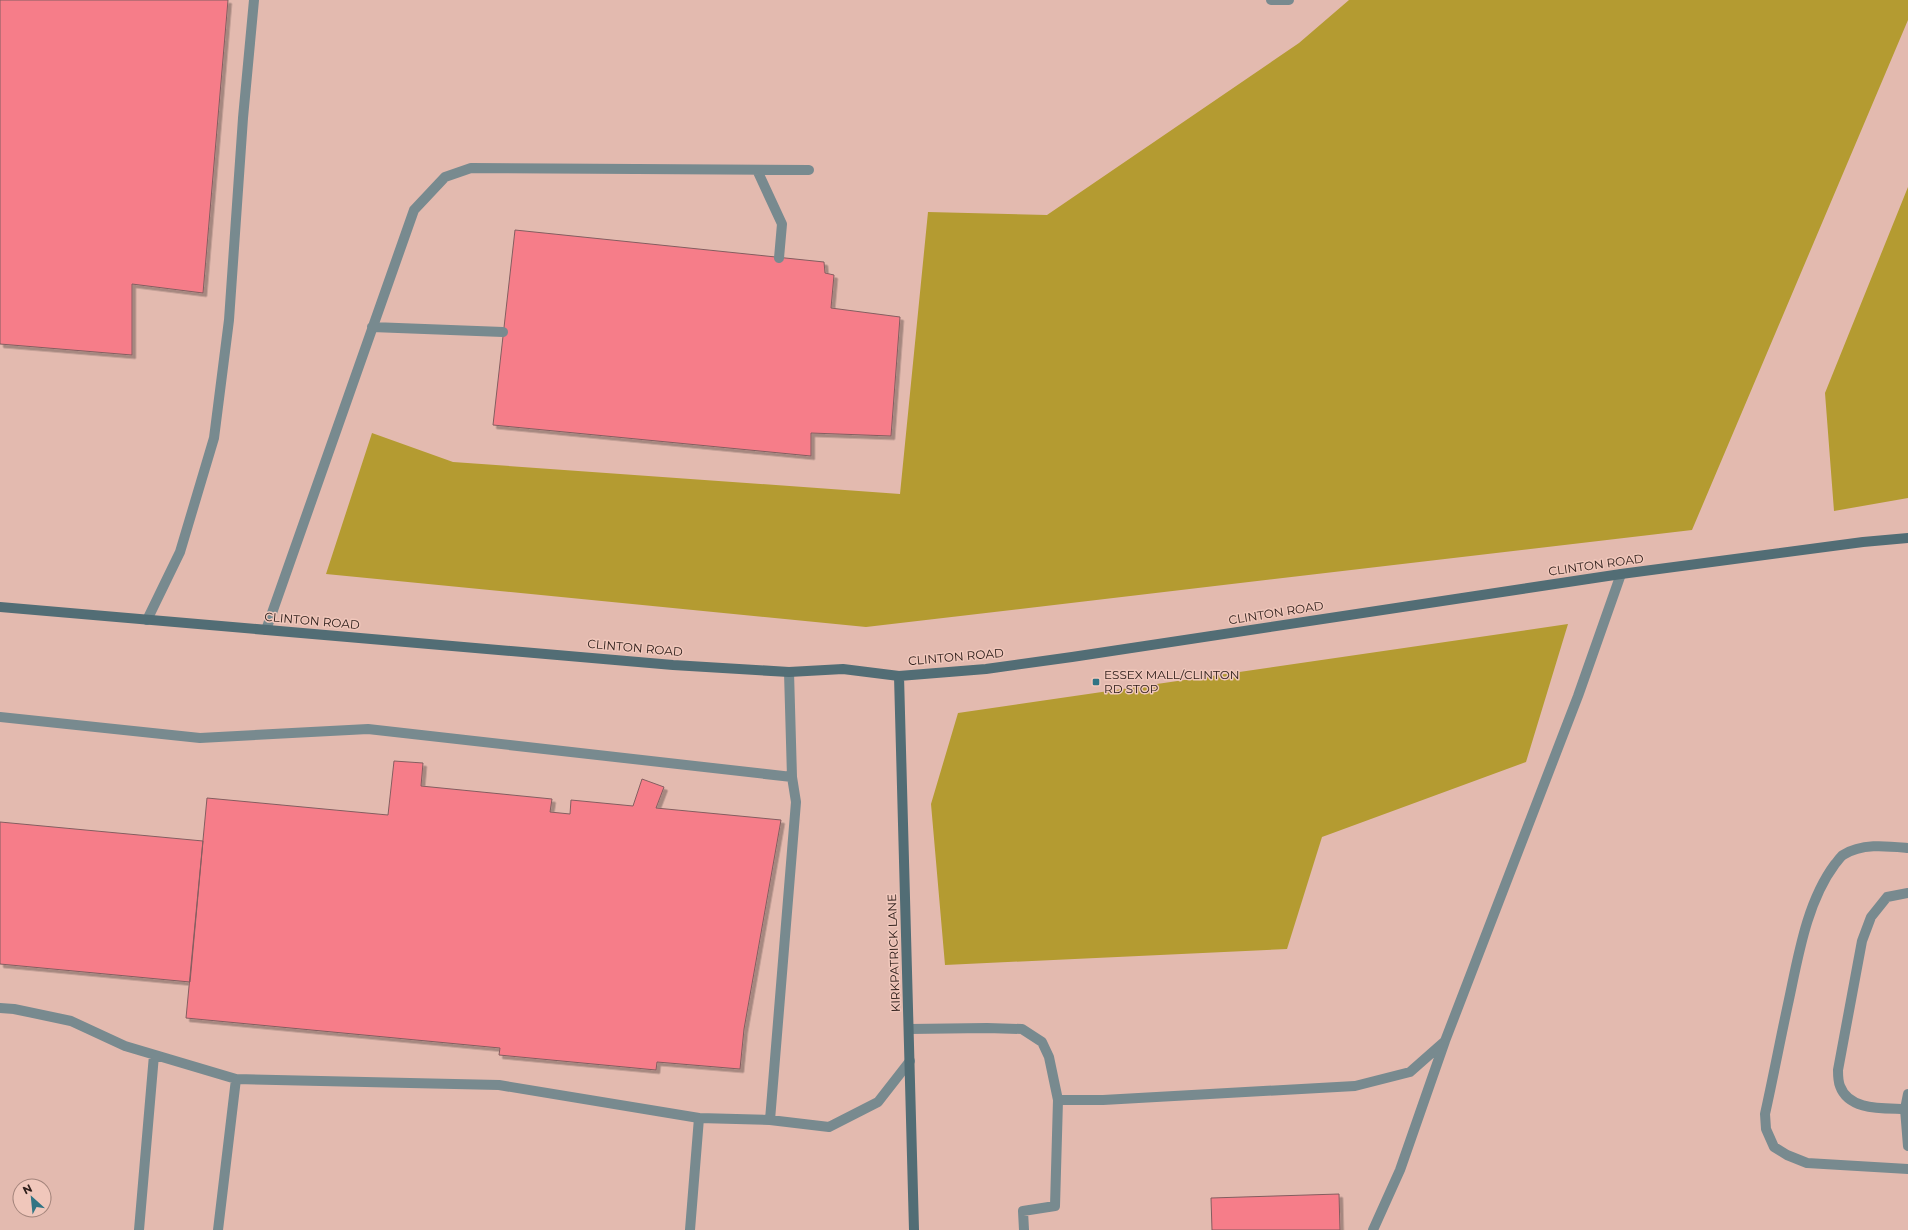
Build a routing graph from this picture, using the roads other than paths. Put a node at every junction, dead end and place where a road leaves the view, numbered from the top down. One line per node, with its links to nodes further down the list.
1 (254, 0): 12 (lane)
2 (1271, 0): 3 (lane)
3 (1289, 0)
4 (757, 170): 5 (lane); 6 (lane); 7 (lane)
5 (809, 170)
6 (779, 258)
7 (372, 327): 8 (lane); 13 (lane)
8 (503, 332)
9 (1908, 538): 10 (street, CLINTON ROAD)
10 (1621, 574): 15 (street, CLINTON ROAD); 22 (lane)
11 (0, 607): 12 (street, CLINTON ROAD)
12 (146, 620): 13 (street, CLINTON ROAD)
13 (266, 630): 14 (street, CLINTON ROAD)
14 (789, 672): 15 (street, CLINTON ROAD); 17 (lane)
15 (899, 676): 21 (street, KIRKPATRICK LANE)
16 (0, 717): 17 (lane)
17 (792, 777): 30 (lane)
18 (1908, 848): 32 (lane)
19 (1908, 893): 28 (lane)
20 (0, 1008): 23 (lane)
21 (909, 1029): 24 (street, KIRKPATRICK LANE); 27 (lane)
22 (1445, 1041): 27 (lane); 38 (lane)
23 (154, 1055): 25 (lane); 33 (lane)
24 (910, 1061): 30 (lane); 36 (street, KIRKPATRICK LANE)
25 (236, 1079): 29 (lane); 34 (lane)
26 (1908, 1094): 28 (lane)
27 (1058, 1100): 37 (lane)
28 (1905, 1109): 31 (lane)
29 (699, 1118): 30 (lane); 35 (lane)
30 (770, 1120)
31 (1908, 1146)
32 (1908, 1169)
33 (139, 1230)
34 (218, 1230)
35 (690, 1230)
36 (914, 1230)
37 (1024, 1230)
38 (1373, 1230)

